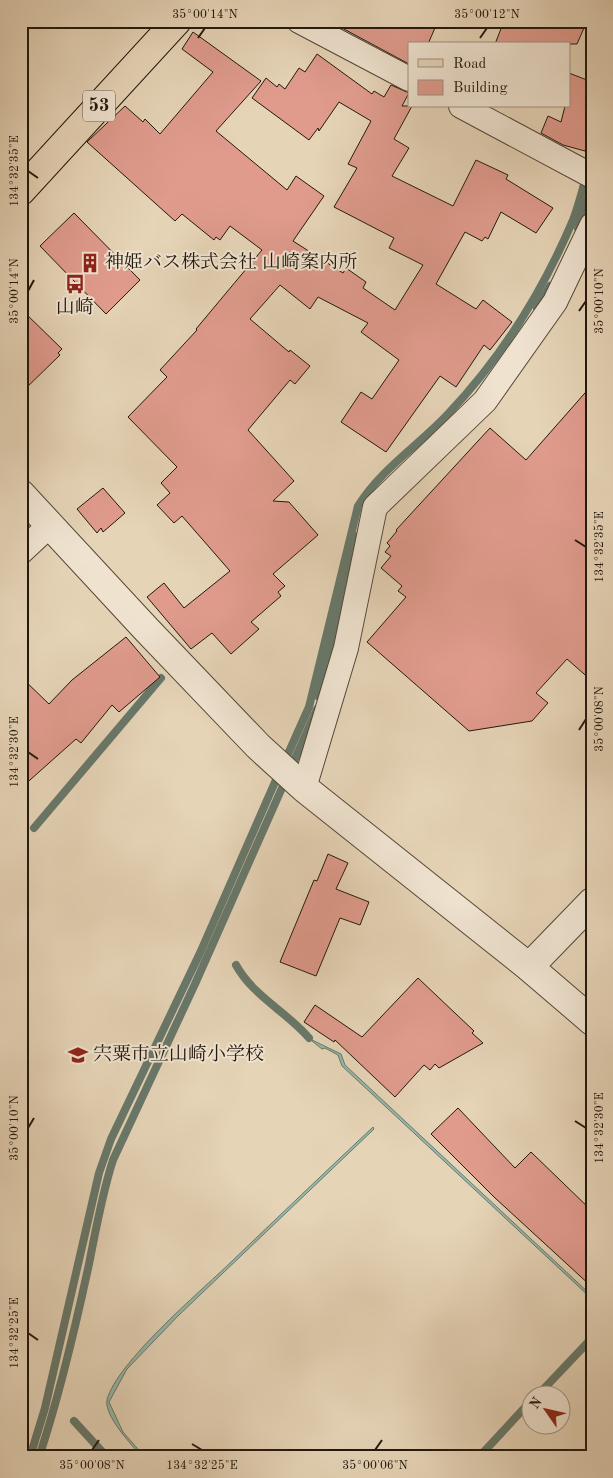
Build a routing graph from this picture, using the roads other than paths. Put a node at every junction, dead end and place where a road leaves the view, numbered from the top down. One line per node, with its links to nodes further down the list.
1 (177, 21): 6 (main road, 53)
2 (299, 21): 3 (street)
3 (408, 78)
4 (465, 108): 5 (street)
5 (592, 176)
6 (21, 191)
7 (592, 225): 11 (street)
8 (21, 494): 9 (street)
9 (50, 524): 10 (street); 11 (street)
10 (21, 552)
11 (304, 788): 13 (street)
12 (592, 902): 13 (street)
13 (529, 967): 14 (street)
14 (592, 1021)

